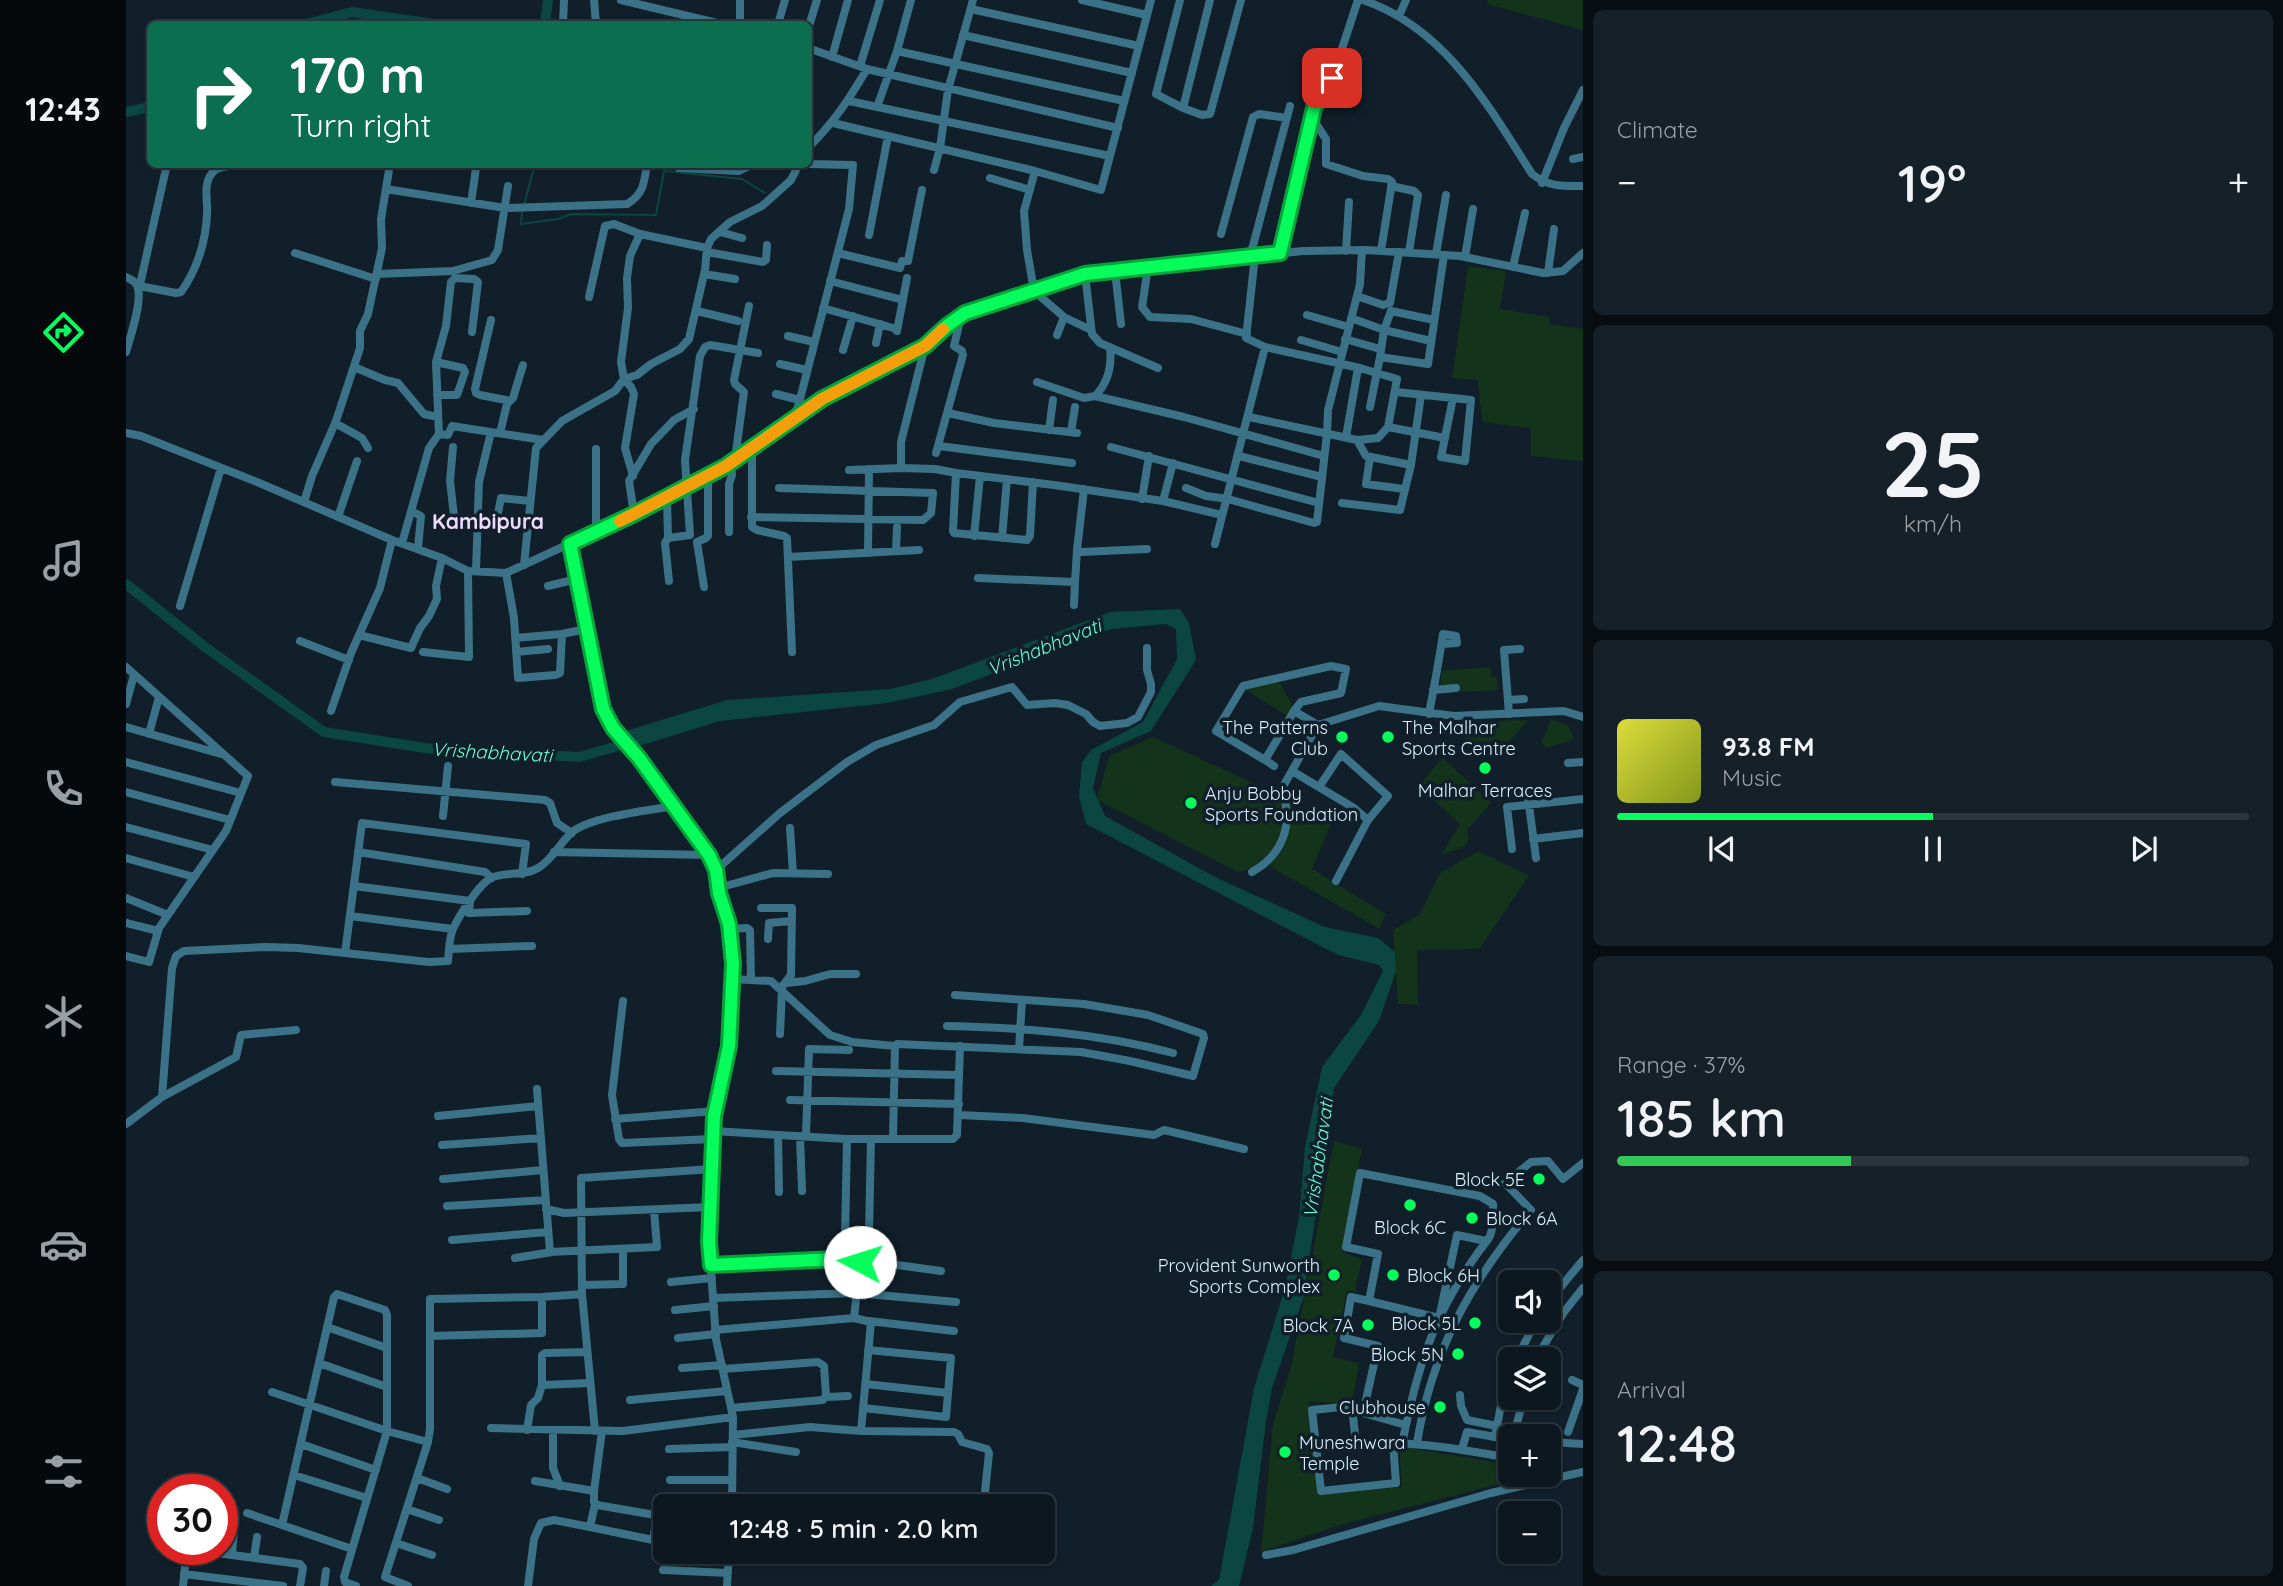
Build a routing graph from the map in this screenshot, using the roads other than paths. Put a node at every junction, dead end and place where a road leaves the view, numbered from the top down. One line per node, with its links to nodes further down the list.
1 (564, 0): 21 (street)
2 (594, 0): 22 (street)
3 (621, 0): 17 (street)
4 (740, 0): 24 (street)
5 (785, 0): 25 (street)
6 (817, 0): 26 (street)
7 (848, 0): 31 (street)
8 (880, 0): 33 (street)
9 (911, 0): 30 (street)
10 (1082, 0): 19 (street)
11 (1151, 0): 19 (street)
12 (1180, 0): 42 (street)
13 (1210, 0): 42 (street)
14 (1241, 0): 42 (street)
15 (1406, 0): 20 (street)
16 (1366, 1): 20 (street); 43 (street)
17 (638, 2): 23 (street)
18 (972, 4): 27 (street); 28 (street)
19 (1147, 15): 28 (street)
20 (1399, 16): 66 (street)
21 (564, 21)
22 (596, 21)
23 (709, 21)
24 (740, 21)
25 (779, 21)
26 (811, 21)
27 (963, 35): 32 (street); 34 (street)
28 (1139, 46): 34 (street)
29 (812, 50): 31 (street)
30 (897, 51): 32 (street); 35 (street)
31 (832, 57): 33 (street)
32 (955, 63): 36 (street); 39 (street)
33 (863, 68): 35 (street); 38 (street)
34 (1132, 73): 39 (street)
35 (889, 74): 36 (street); 41 (street)
36 (948, 90): 45 (street); 47 (street)
37 (1583, 90): 66 (street)
38 (849, 101): 41 (street); 46 (street)
39 (1124, 102): 47 (street)
40 (1290, 106): 44 (street)
41 (877, 107): 45 (street)
42 (1183, 108)
43 (1311, 116): 68 (street); 94 (street)
44 (1287, 118): 83 (street); 97 (street)
45 (943, 121): 50 (street); 51 (street)
46 (833, 123): 48 (street); 49 (street)
47 (1118, 128): 51 (street)
48 (888, 136): 50 (street); 82 (street)
49 (812, 145)
50 (940, 148): 63 (street); 64 (street)
51 (1110, 156): 64 (street)
52 (1583, 157): 53 (street)
53 (1573, 159)
54 (812, 164): 93 (street)
55 (166, 168): 110 (street)
56 (217, 168): 110 (street)
57 (389, 168): 70 (street)
58 (477, 168): 75 (street)
59 (646, 168): 76 (street)
60 (718, 168): 61 (street)
61 (745, 168)
62 (797, 168): 80 (street)
63 (934, 170)
64 (1035, 171): 72 (street)
65 (990, 178): 72 (street)
66 (1542, 183): 69 (street)
67 (509, 186): 76 (street)
68 (1391, 186): 89 (street); 91 (street)
69 (1583, 186)
70 (386, 189): 75 (street); 106 (street)
71 (922, 190): 93 (street)
72 (1030, 190): 111 (street)
73 (1446, 195): 96 (street)
74 (1349, 202): 87 (street)
75 (471, 203): 76 (street)
76 (505, 208): 106 (street)
77 (1473, 209): 98 (street)
78 (1525, 213): 100 (street)
79 (1554, 229): 102 (street)
80 (720, 232): 84 (street); 86 (street)
81 (640, 233): 86 (street); 113 (street); 157 (street)
82 (869, 234)
83 (1221, 234)
84 (742, 238)
85 (767, 245): 86 (street)
86 (707, 250): 103 (street)
87 (1346, 250): 88 (street); 94 (street)
88 (1362, 250): 89 (street); 112 (street)
89 (1381, 251): 90 (street)
90 (1399, 252): 91 (street); 112 (street)
91 (1409, 252): 96 (street)
92 (295, 253): 106 (street)
93 (838, 253): 109 (street)
94 (1280, 253): 97 (street)
95 (1583, 253): 102 (street)
96 (1440, 254): 98 (street); 123 (street)
97 (1252, 256): 99 (street); 131 (street)
98 (1465, 257): 100 (street)
99 (1147, 267): 101 (street); 131 (street)
100 (1513, 267): 102 (street)
101 (1115, 271): 104 (street); 127 (street)
102 (1548, 272)
103 (704, 274): 108 (street); 117 (street)
104 (1085, 274): 111 (street); 128 (street)
105 (126, 277): 110 (street)
106 (376, 277): 152 (street)
107 (907, 278): 114 (street)
108 (735, 279)
109 (830, 281): 114 (street); 116 (street)
110 (139, 288): 144 (street)
111 (1034, 291): 119 (street); 121 (street)
112 (1357, 296): 125 (street)
113 (589, 297)
114 (903, 300): 126 (street)
115 (749, 306): 142 (street)
116 (823, 308): 118 (street); 137 (street)
117 (697, 311): 124 (street); 157 (street)
118 (853, 316): 126 (street); 143 (street)
119 (961, 316): 139 (street); 171 (street)
120 (1307, 316): 125 (street)
121 (1064, 317): 128 (street); 133 (street)
122 (491, 320): 167 (street)
123 (1434, 320): 129 (street); 136 (street)
124 (738, 321)
125 (1350, 322): 129 (street); 134 (street)
126 (880, 324): 138 (street)
127 (1121, 324)
128 (1091, 330): 140 (street)
129 (1384, 330): 136 (street); 146 (street)
130 (472, 332): 148 (street)
131 (1247, 334): 141 (street)
132 (788, 335): 137 (street)
133 (1056, 335)
134 (1345, 339): 145 (street); 146 (street)
135 (1301, 340): 145 (street)
136 (1431, 341): 146 (street)
137 (814, 342): 155 (street)
138 (876, 343)
139 (925, 346): 174 (street); 204 (street)
140 (1110, 347): 153 (street); 163 (street)
141 (1265, 347): 149 (street); 173 (street)
142 (739, 350): 147 (street); 170 (street); 199 (street)
143 (843, 350)
144 (126, 352)
145 (1342, 352): 149 (street)
146 (1380, 353): 156 (street)
147 (758, 354)
148 (436, 362): 161 (street); 161 (street)
149 (1339, 363): 154 (street); 184 (street)
150 (523, 365): 167 (street)
151 (780, 365): 155 (street)
152 (354, 367): 172 (street); 175 (street)
153 (1158, 368)
154 (1358, 368): 156 (street); 185 (street)
155 (807, 370): 165 (street)
156 (1376, 373): 159 (street); 169 (street)
157 (624, 379): 187 (street); 209 (street)
158 (1037, 382): 163 (street)
159 (1396, 391): 162 (street); 176 (street)
160 (776, 394): 165 (street)
161 (437, 395): 172 (street)
162 (1421, 395): 164 (street); 180 (street)
163 (1095, 396): 183 (street)
164 (1454, 398): 186 (street); 186 (street)
165 (800, 400): 174 (street)
166 (1053, 400): 177 (street)
167 (508, 404): 181 (street)
168 (1076, 407): 177 (street)
169 (1370, 407)
170 (694, 409): 209 (street); 215 (street)
171 (948, 413): 177 (street); 200 (street)
172 (438, 417): 182 (street)
173 (1249, 417): 183 (street); 184 (street)
174 (792, 420): 190 (street)
175 (335, 423): 192 (street); 225 (street)
176 (1388, 427): 180 (street); 188 (street)
177 (1049, 430)
178 (126, 432): 203 (street)
179 (491, 432): 181 (street); 182 (street); 235 (street)
180 (1417, 432): 186 (street); 202 (street)
181 (500, 433): 187 (street)
182 (439, 434): 229 (street)
183 (1244, 434): 195 (street); 196 (street)
184 (1327, 434): 185 (street); 196 (street)
185 (1346, 437): 188 (street)
186 (1445, 438)
187 (543, 440): 224 (street)
188 (1357, 440): 197 (street)
189 (453, 447): 235 (street)
190 (752, 447): 199 (street); 234 (street)
191 (1111, 447): 194 (street)
192 (368, 448)
193 (596, 449): 238 (street)
194 (1149, 456): 201 (street); 222 (street)
195 (1239, 456): 211 (street); 212 (street)
196 (1324, 456): 211 (street)
197 (1370, 457): 202 (street); 219 (street)
198 (356, 461): 233 (street)
199 (733, 461): 208 (street); 239 (street)
200 (1072, 463)
201 (1172, 463): 212 (street); 226 (street)
202 (1412, 466): 219 (street)
203 (221, 468): 225 (street); 265 (street)
204 (901, 468): 205 (street); 207 (street)
205 (869, 469): 206 (street); 220 (street)
206 (849, 470)
207 (956, 473): 210 (street); 240 (street)
208 (708, 475): 215 (street); 263 (street)
209 (633, 476): 231 (street)
210 (980, 476): 213 (street); 240 (street)
211 (1322, 477): 227 (street)
212 (1232, 478): 223 (street); 227 (street)
213 (1007, 479): 214 (street); 242 (street)
214 (1033, 482): 218 (street); 242 (street)
215 (687, 486): 221 (street); 241 (street)
216 (779, 488): 220 (street)
217 (1186, 488): 223 (street)
218 (1084, 489): 222 (street); 250 (street)
219 (1404, 489): 228 (street)
220 (869, 491): 236 (street); 236 (street)
221 (667, 497): 231 (street); 241 (street)
222 (1142, 499): 226 (street)
223 (1228, 499): 227 (street); 232 (street)
224 (530, 501): 230 (street); 255 (street)
225 (304, 502): 233 (street)
226 (1163, 502): 232 (street)
227 (1319, 503)
228 (1342, 503)
229 (411, 511): 244 (street); 247 (street)
230 (498, 513)
231 (634, 514): 238 (street)
232 (1223, 515): 246 (street)
233 (338, 517): 243 (street)
234 (751, 517): 236 (street); 253 (street)
235 (477, 519): 256 (street)
236 (869, 520): 252 (street)
237 (897, 527): 251 (street)
238 (596, 532): 245 (street)
239 (729, 532)
240 (974, 536): 242 (street)
241 (668, 538): 260 (street)
242 (1002, 538)
243 (392, 540): 244 (street); 268 (street)
244 (402, 543): 247 (street)
245 (570, 544): 255 (street); 259 (street)
246 (1215, 544)
247 (418, 548): 254 (street)
248 (1147, 549): 250 (street)
249 (919, 550): 251 (street)
250 (1077, 550): 261 (street)
251 (896, 551): 252 (street)
252 (868, 552): 253 (street)
253 (788, 556): 277 (street)
254 (442, 558): 256 (street); 268 (street)
255 (524, 565): 257 (street)
256 (472, 571): 257 (street); 275 (street)
257 (506, 573): 269 (street)
258 (978, 578): 261 (street)
259 (577, 579): 262 (street); 266 (street)
260 (669, 581)
261 (1075, 582): 264 (street)
262 (548, 586)
263 (704, 587)
264 (1074, 605)
265 (180, 606)
266 (586, 629): 267 (street); 311 (street)
267 (562, 634): 269 (street); 276 (street)
268 (359, 635): 278 (street)
269 (515, 638): 276 (street)
270 (300, 640): 278 (street)
271 (1442, 644): 282 (street)
272 (1147, 648): 327 (street)
273 (548, 649): 276 (street)
274 (1520, 649): 285 (street)
275 (423, 652)
276 (516, 652)
277 (792, 652)
278 (349, 660): 287 (street)
279 (126, 667): 280 (street)
280 (134, 675): 283 (street); 286 (street)
281 (1456, 688): 282 (street)
282 (1433, 690): 289 (street)
283 (159, 697): 294 (street); 295 (street)
284 (1524, 699): 285 (street)
285 (1508, 700): 290 (street)
286 (126, 701)
287 (331, 711)
288 (1294, 711): 292 (street); 296 (street); 296 (street)
289 (1429, 714): 290 (street); 292 (street)
290 (1509, 714): 291 (street)
291 (1583, 717)
292 (1318, 725): 302 (street)
293 (126, 727): 294 (street)
294 (149, 734): 295 (street)
295 (224, 755): 307 (street)
296 (1265, 760): 301 (street)
297 (126, 762): 307 (street)
298 (1583, 762): 299 (street)
299 (1568, 763)
300 (447, 766): 308 (street)
301 (1274, 766)
302 (1292, 771): 304 (street); 328 (street)
303 (335, 782): 308 (street)
304 (1319, 788): 314 (street); 314 (street)
305 (1527, 790): 310 (street)
306 (126, 792): 313 (street)
307 (241, 793): 313 (street)
308 (444, 793): 312 (street); 317 (street)
309 (1583, 799): 310 (street)
310 (1529, 805): 319 (street); 320 (street)
311 (674, 806): 317 (street); 324 (street)
312 (443, 816)
313 (230, 820): 321 (street)
314 (1368, 820): 334 (street)
315 (126, 827): 321 (street)
316 (790, 828): 330 (street)
317 (572, 833): 323 (street)
318 (1583, 833): 319 (street)
319 (1533, 839): 326 (street)
320 (1512, 849)
321 (213, 850): 332 (street)
322 (358, 852): 329 (street); 333 (street); 335 (street)
323 (554, 852): 324 (street); 329 (street)
324 (709, 855): 327 (street)
325 (126, 858): 332 (street)
326 (1536, 858)
327 (716, 870): 336 (street)
328 (1252, 872)
329 (522, 874): 333 (street)
330 (793, 874): 331 (street); 336 (street)
331 (828, 874)
332 (194, 877): 341 (street)
333 (492, 878): 338 (street)
334 (1336, 880)
335 (354, 886): 338 (street); 342 (street)
336 (718, 888): 346 (street)
337 (126, 898): 341 (street)
338 (470, 901): 340 (street); 345 (street)
339 (761, 908): 343 (street)
340 (527, 911)
341 (168, 915): 347 (street)
342 (350, 916): 345 (street); 351 (street)
343 (792, 921): 348 (street); 356 (street)
344 (126, 923): 347 (street)
345 (453, 929): 350 (street)
346 (730, 929): 354 (street); 355 (street)
347 (158, 931): 352 (street)
348 (768, 939)
349 (531, 946): 350 (street)
350 (449, 949): 351 (street)
351 (345, 953): 374 (street)
352 (126, 956)
353 (856, 974): 356 (street)
354 (732, 979): 355 (street); 380 (street)
355 (751, 979): 356 (street)
356 (783, 986): 363 (street); 364 (street)
357 (955, 995): 358 (street)
358 (1022, 1000): 361 (street); 366 (street)
359 (623, 1001): 383 (street)
360 (947, 1026): 361 (street)
361 (1021, 1028): 366 (street); 368 (street)
362 (296, 1030): 374 (street)
363 (780, 1034)
364 (895, 1046): 365 (street); 371 (street)
365 (960, 1046): 366 (street); 372 (street)
366 (1019, 1048)
367 (849, 1050): 370 (street)
368 (1173, 1053)
369 (776, 1071): 370 (street)
370 (808, 1072): 371 (street); 376 (street)
371 (895, 1073): 372 (street); 377 (street)
372 (959, 1076): 378 (street)
373 (537, 1089): 379 (street)
374 (162, 1097): 384 (street)
375 (790, 1100): 376 (street)
376 (807, 1100): 377 (street); 387 (street)
377 (894, 1101): 378 (street); 389 (street)
378 (959, 1104): 381 (street)
379 (538, 1106): 382 (street); 388 (street)
380 (715, 1111): 383 (street); 385 (street)
381 (959, 1115): 389 (street); 393 (street)
382 (438, 1116)
383 (615, 1119): 385 (street)
384 (126, 1124)
385 (713, 1135): 386 (street); 395 (street)
386 (779, 1135): 387 (street); 399 (street)
387 (803, 1136): 390 (street); 398 (street)
388 (541, 1138): 392 (street); 396 (street)
389 (893, 1138): 391 (street)
390 (847, 1139): 391 (street); 407 (street)
391 (872, 1139): 406 (street)
392 (442, 1145)
393 (1244, 1149)
394 (1583, 1163): 474 (street)
395 (712, 1169): 402 (street); 404 (street)
396 (543, 1170): 397 (street); 400 (street)
397 (443, 1179)
398 (802, 1191)
399 (779, 1192)
400 (546, 1205): 401 (street); 404 (street); 405 (street)
401 (447, 1206)
402 (710, 1207): 403 (street); 416 (street)
403 (654, 1210): 404 (street); 410 (street)
404 (580, 1213): 411 (street)
405 (548, 1232): 408 (street); 412 (street)
406 (869, 1234)
407 (845, 1237)
408 (452, 1240)
409 (1486, 1241): 425 (street); 430 (street); 430 (street)
410 (623, 1249): 411 (street); 422 (street)
411 (581, 1251): 412 (street); 422 (street)
412 (552, 1252): 413 (street)
413 (515, 1258)
414 (1583, 1259): 420 (street)
415 (860, 1260): 416 (street); 417 (street); 423 (street)
416 (711, 1265): 418 (street)
417 (941, 1271)
418 (712, 1278): 419 (street); 426 (street)
419 (671, 1282)
420 (1561, 1286)
421 (1583, 1288): 437 (street)
422 (582, 1289): 424 (street); 440 (street)
423 (856, 1293): 426 (street); 427 (street); 429 (street)
424 (542, 1297): 435 (street); 435 (street)
425 (1369, 1301): 430 (street); 461 (street)
426 (713, 1302): 428 (street); 434 (street)
427 (956, 1303)
428 (675, 1310)
429 (854, 1318): 431 (street); 434 (street)
430 (1439, 1318): 461 (street)
431 (869, 1321): 433 (street); 439 (street)
432 (327, 1327): 438 (street); 438 (street); 441 (street)
433 (954, 1331)
434 (716, 1332): 436 (street); 442 (street)
435 (430, 1336): 471 (street)
436 (678, 1338)
437 (1543, 1347)
438 (387, 1348): 448 (street)
439 (868, 1350): 446 (street); 452 (street)
440 (587, 1352): 445 (street); 447 (street)
441 (319, 1363): 448 (street); 457 (street)
442 (722, 1367): 443 (street); 450 (street); 454 (street)
443 (682, 1368)
444 (1572, 1380): 449 (street)
445 (590, 1383): 447 (street); 467 (street)
446 (866, 1384): 452 (street); 458 (street)
447 (542, 1385): 464 (street)
448 (387, 1387): 465 (street)
449 (1583, 1387): 469 (street)
450 (727, 1391): 456 (street); 460 (street)
451 (272, 1392): 457 (street)
452 (948, 1393): 458 (street)
453 (1460, 1395): 462 (street)
454 (825, 1396): 455 (street); 460 (street)
455 (848, 1396)
456 (630, 1400)
457 (310, 1405): 465 (street); 475 (street)
458 (863, 1408): 468 (street)
459 (1501, 1410): 462 (street)
460 (732, 1413): 467 (street); 470 (street)
461 (1406, 1425): 476 (street)
462 (1497, 1426): 478 (street)
463 (491, 1429): 464 (street)
464 (527, 1430): 466 (street)
465 (387, 1431): 471 (street); 481 (street)
466 (553, 1431): 467 (street); 489 (street)
467 (599, 1431): 492 (street)
468 (861, 1431): 470 (street); 494 (street)
469 (1568, 1432)
470 (732, 1441): 477 (street); 479 (street); 487 (street)
471 (428, 1442): 485 (street)
472 (1561, 1442): 473 (street)
473 (1583, 1442)
474 (1417, 1443): 476 (street); 478 (street)
475 (301, 1444): 481 (street); 483 (street)
476 (1397, 1444): 476 (street)
477 (669, 1449)
478 (1462, 1449): 480 (street)
479 (796, 1452)
480 (1498, 1456)
481 (376, 1470): 495 (street)
482 (1583, 1472): 484 (street)
483 (294, 1475): 495 (street); 501 (street)
484 (1561, 1475)
485 (417, 1478): 491 (street); 497 (street)
486 (670, 1480): 487 (street)
487 (732, 1480): 493 (street)
488 (535, 1481): 489 (street)
489 (560, 1486): 492 (street)
490 (1513, 1487): 508 (street)
491 (447, 1489)
492 (594, 1491): 496 (street)
493 (732, 1494)
494 (985, 1494)
495 (367, 1498): 506 (street)
496 (595, 1504): 498 (street); 502 (street)
497 (407, 1509): 500 (street); 505 (street)
498 (653, 1512)
499 (247, 1513): 501 (street)
500 (439, 1520)
501 (282, 1525): 506 (street)
502 (590, 1527): 504 (street); 525 (street)
503 (257, 1537): 510 (street)
504 (653, 1540)
505 (396, 1543): 507 (street); 517 (street)
506 (352, 1549): 522 (street)
507 (432, 1555)
508 (1266, 1555)
509 (238, 1556): 510 (street)
510 (254, 1558): 520 (street)
511 (728, 1564): 515 (street)
512 (185, 1565): 516 (street)
513 (663, 1570): 515 (street)
514 (326, 1571): 521 (street)
515 (728, 1573): 526 (street)
516 (184, 1574): 518 (street); 519 (street)
517 (385, 1577): 523 (street); 524 (street)
518 (183, 1586)
519 (283, 1586)
520 (300, 1586)
521 (324, 1586)
522 (356, 1586)
523 (379, 1586)
524 (408, 1586)
525 (528, 1586)
526 (727, 1586)

